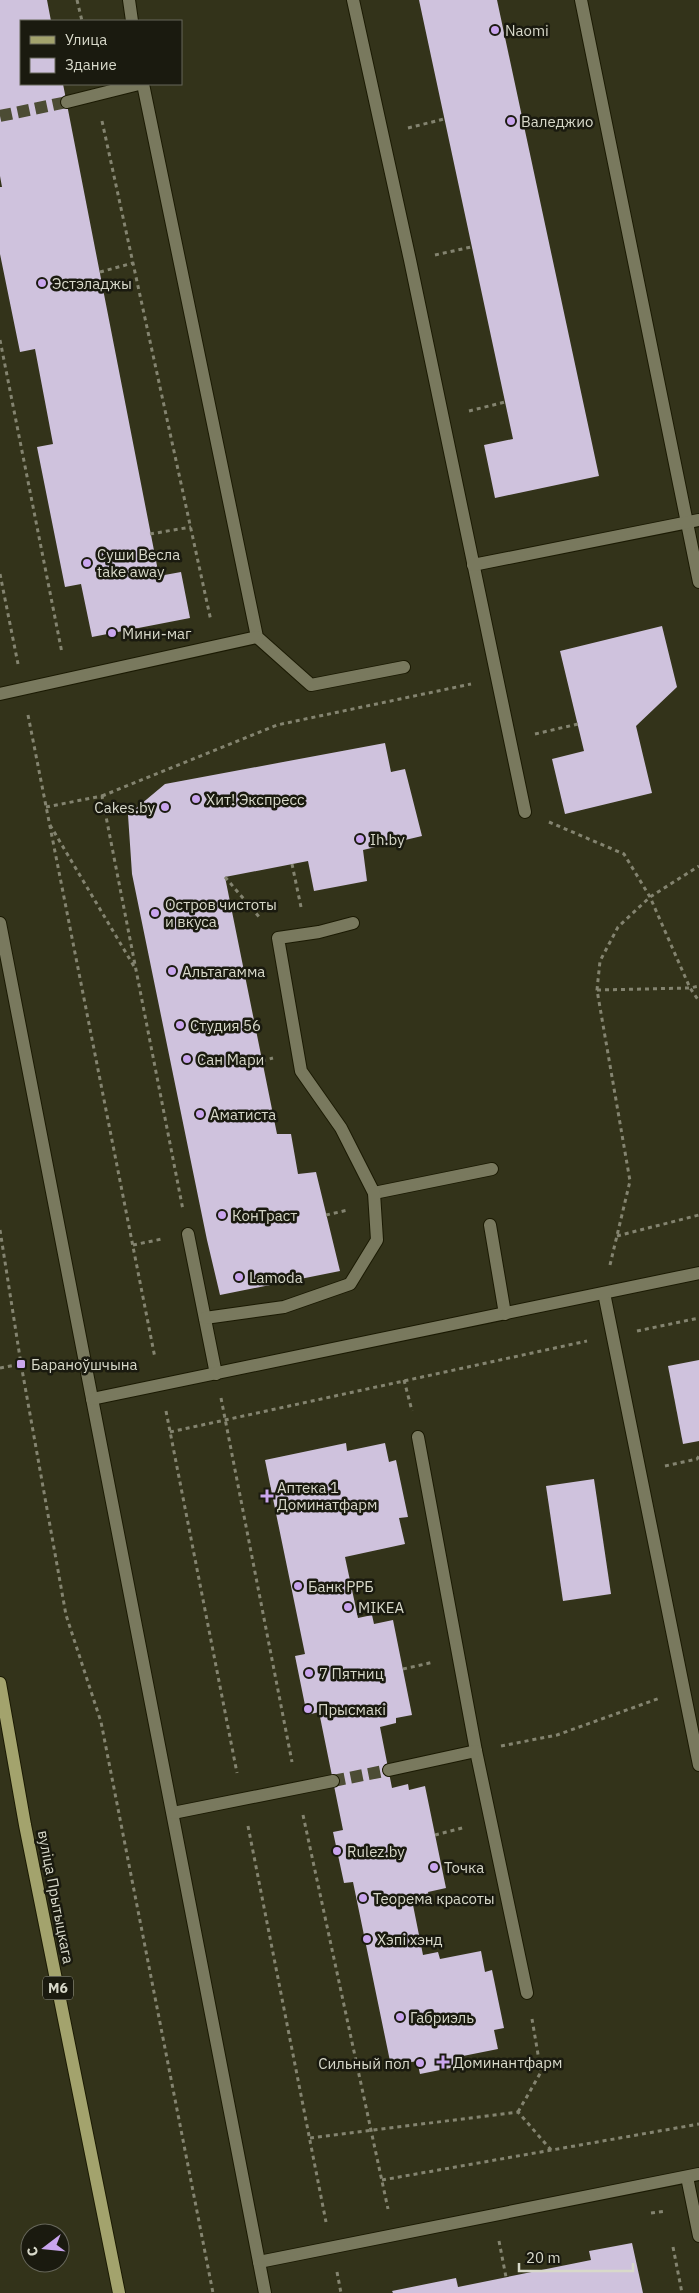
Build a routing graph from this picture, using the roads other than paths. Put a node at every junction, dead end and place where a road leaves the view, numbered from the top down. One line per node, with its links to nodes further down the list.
1 (129, 0): 4 (lane)
2 (353, 0): 9 (lane)
3 (581, 0): 8 (lane)
4 (132, 20)
5 (135, 85): 7 (lane)
6 (143, 85): 11 (lane)
7 (67, 102)
8 (693, 521): 9 (lane); 10 (lane)
9 (474, 565): 14 (lane)
10 (699, 582)
11 (257, 637): 12 (lane); 13 (lane)
12 (404, 667)
13 (0, 694)
14 (524, 812)
15 (0, 923): 26 (lane)
16 (353, 923): 18 (lane)
17 (492, 1169): 18 (lane)
18 (374, 1193): 24 (lane)
19 (490, 1225): 23 (lane)
20 (188, 1234): 24 (lane)
21 (699, 1273): 22 (lane)
22 (604, 1293): 23 (lane); 30 (lane)
23 (505, 1314): 25 (lane)
24 (205, 1318): 25 (lane)
25 (216, 1374): 26 (lane)
26 (92, 1399): 33 (lane)
27 (418, 1437): 29 (lane)
28 (0, 1683): 38 (main road, вуліца Прытыцкага / М6)
29 (476, 1751): 31 (lane); 34 (lane)
30 (699, 1765)
31 (389, 1770)
32 (333, 1781): 33 (lane)
33 (173, 1813): 37 (lane)
34 (527, 1993)
35 (693, 2175): 36 (lane); 37 (lane)
36 (699, 2236)
37 (259, 2262): 39 (lane)
38 (119, 2293)
39 (265, 2293)

